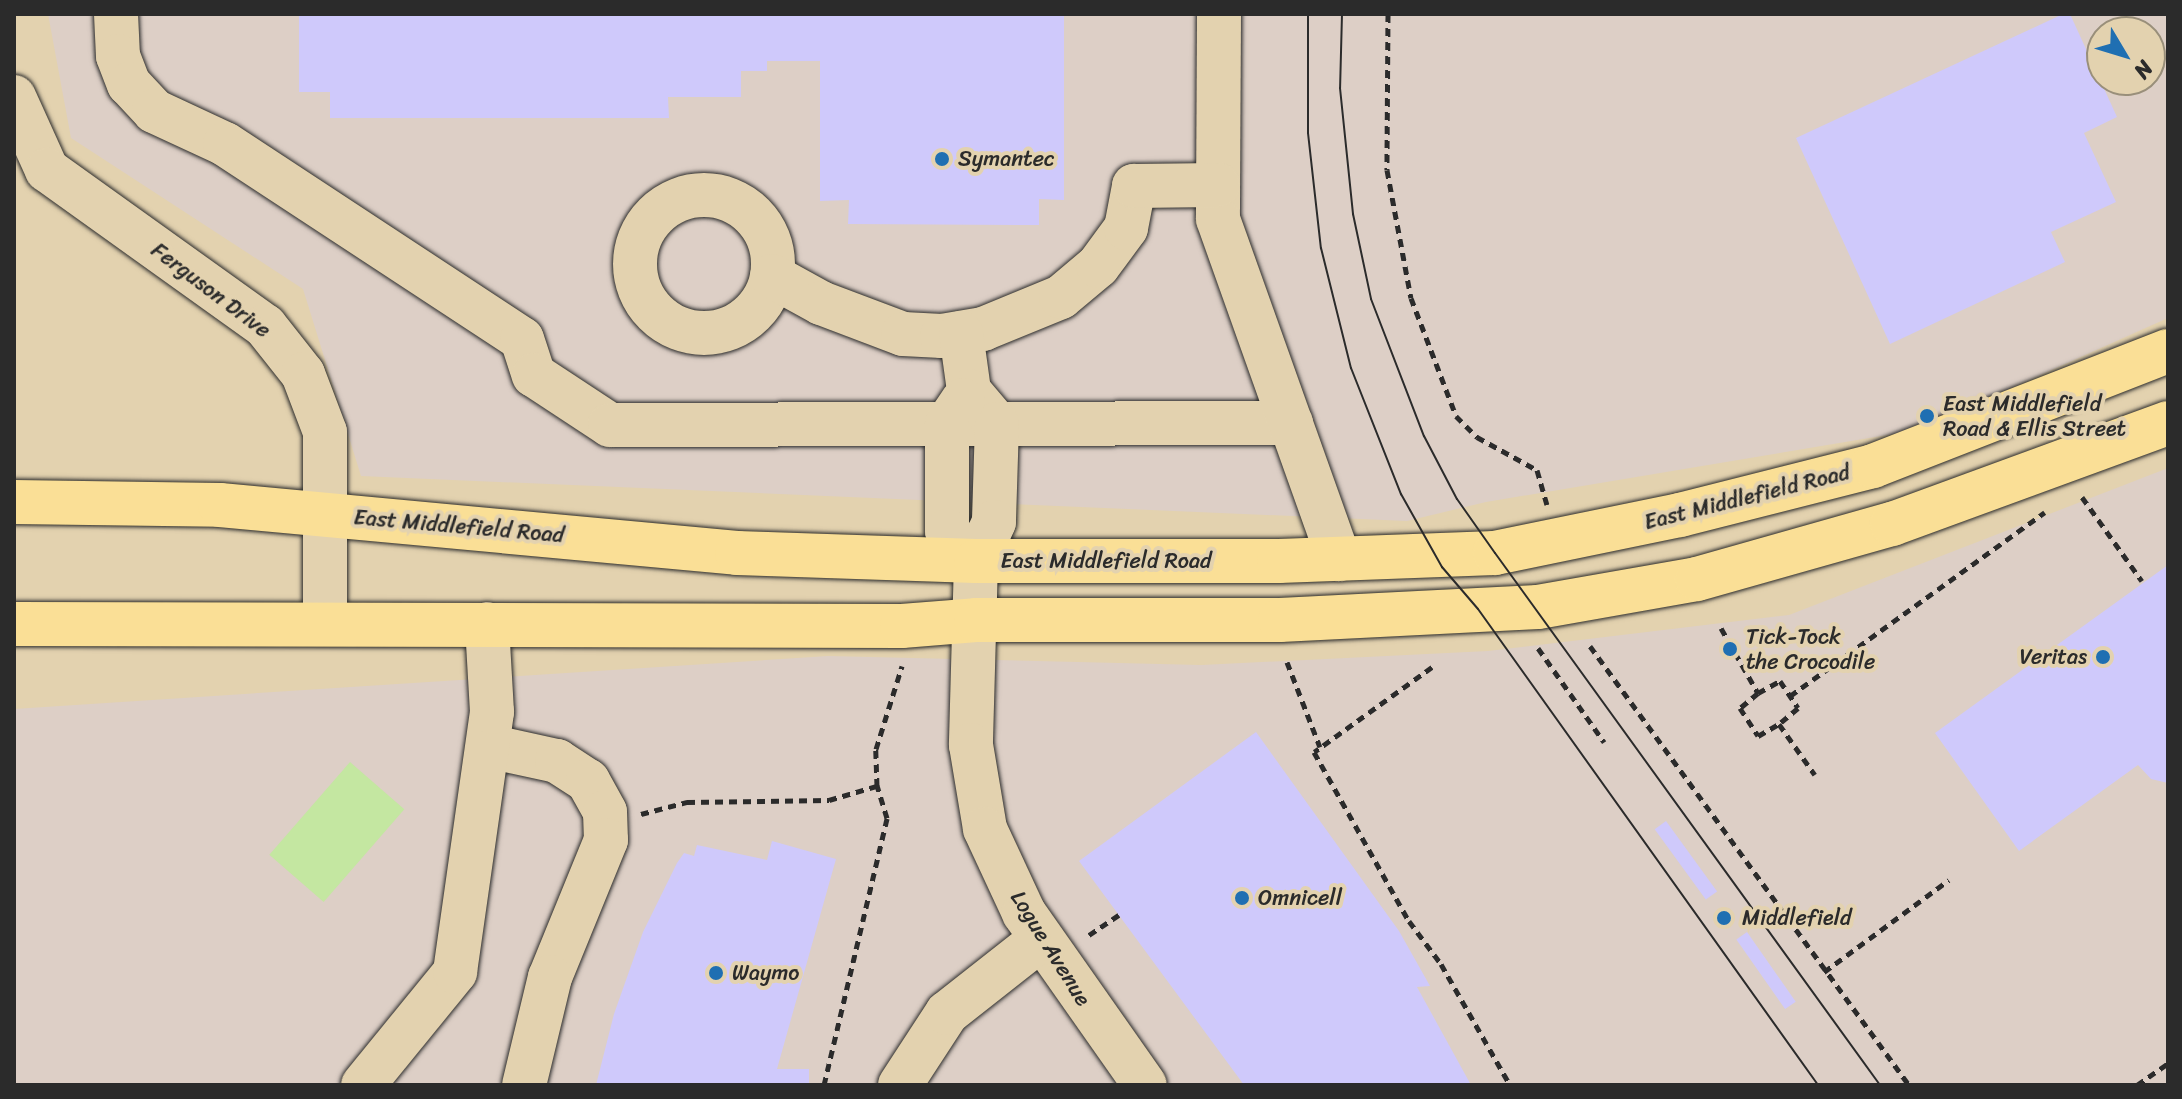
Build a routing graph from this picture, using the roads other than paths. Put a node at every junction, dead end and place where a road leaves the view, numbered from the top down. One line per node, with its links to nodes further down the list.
1 (116, 14): 8 (street)
2 (1219, 14): 4 (street)
3 (14, 97): 14 (street, Ferguson Drive)
4 (1218, 185): 6 (street); 9 (street)
5 (772, 276): 6 (street)
6 (961, 333): 8 (street)
7 (2168, 351): 12 (main road, East Middlefield Road)
8 (958, 408): 11 (street); 17 (street)
9 (1291, 423): 11 (street); 16 (street)
10 (2168, 423): 15 (main road)
11 (997, 424): 17 (street)
12 (1873, 466): 15 (main road); 16 (main road, East Middlefield Road)
13 (14, 502): 14 (main road, East Middlefield Road)
14 (325, 514): 17 (main road, East Middlefield Road); 19 (street, Ferguson Drive)
15 (1892, 524): 18 (main road)
16 (1339, 559): 17 (main road, East Middlefield Road)
17 (976, 561): 18 (street, Logue Avenue)
18 (976, 620): 21 (main road); 23 (street, Logue Avenue)
19 (325, 623): 20 (main road); 21 (main road)
20 (14, 624)
21 (487, 624): 22 (street)
22 (488, 746): 24 (street); 25 (street)
23 (1041, 939): 26 (street); 27 (street, Logue Avenue)
24 (363, 1085)
25 (524, 1085)
26 (900, 1085)
27 (1145, 1085)

